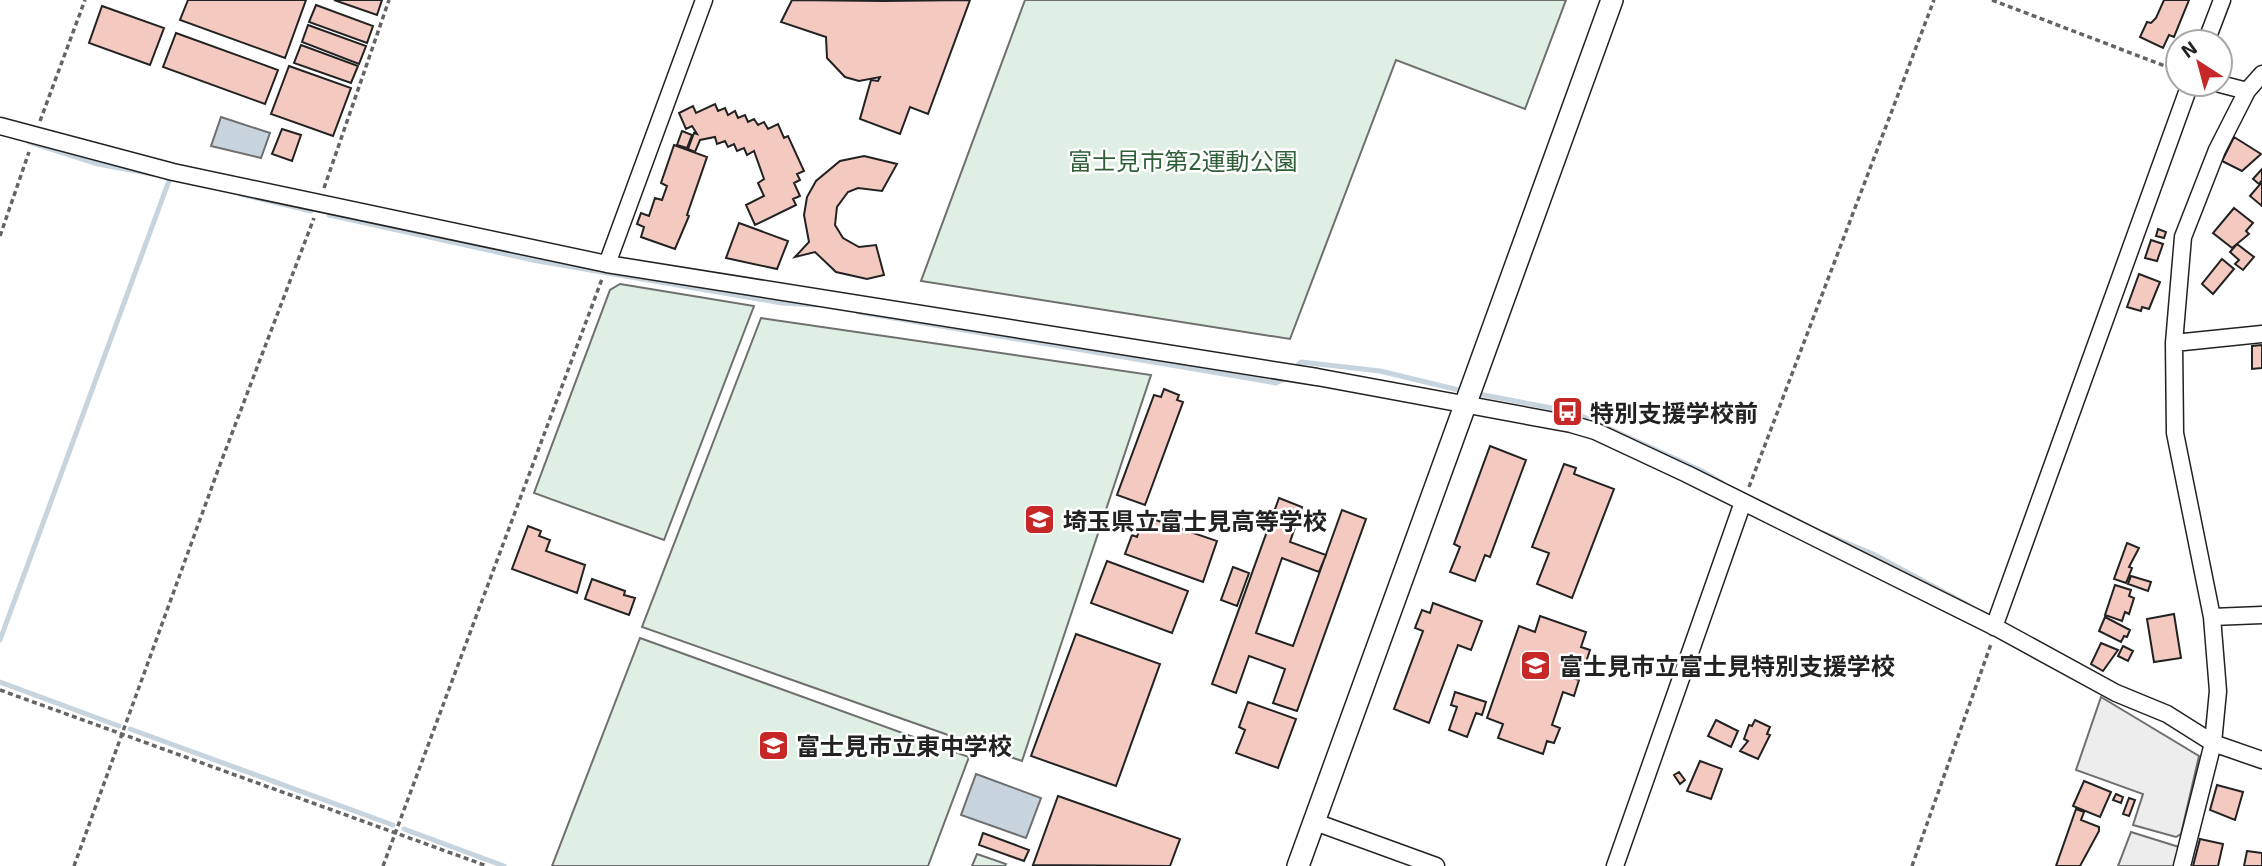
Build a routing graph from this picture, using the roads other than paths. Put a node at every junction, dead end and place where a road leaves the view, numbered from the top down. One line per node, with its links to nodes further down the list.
1 (704, 0): 10 (street)
2 (1612, 0): 13 (street)
3 (2222, 0): 4 (street)
4 (2211, 28)
5 (2262, 74): 7 (street)
6 (2234, 87): 7 (street)
7 (2248, 91): 12 (street)
8 (2185, 98): 17 (street)
9 (0, 126): 10 (street)
10 (607, 264): 13 (street)
11 (2262, 334): 12 (street)
12 (2174, 343): 16 (street)
13 (1466, 405): 14 (street); 20 (street)
14 (1743, 502): 17 (street); 23 (street)
15 (2262, 615): 16 (street)
16 (2212, 617): 18 (street)
17 (1996, 627): 18 (street)
18 (2213, 743): 19 (street); 24 (street)
19 (2262, 760)
20 (1315, 822): 21 (street); 22 (street)
21 (1298, 866)
22 (1436, 866)
23 (1615, 866)
24 (2182, 866)

